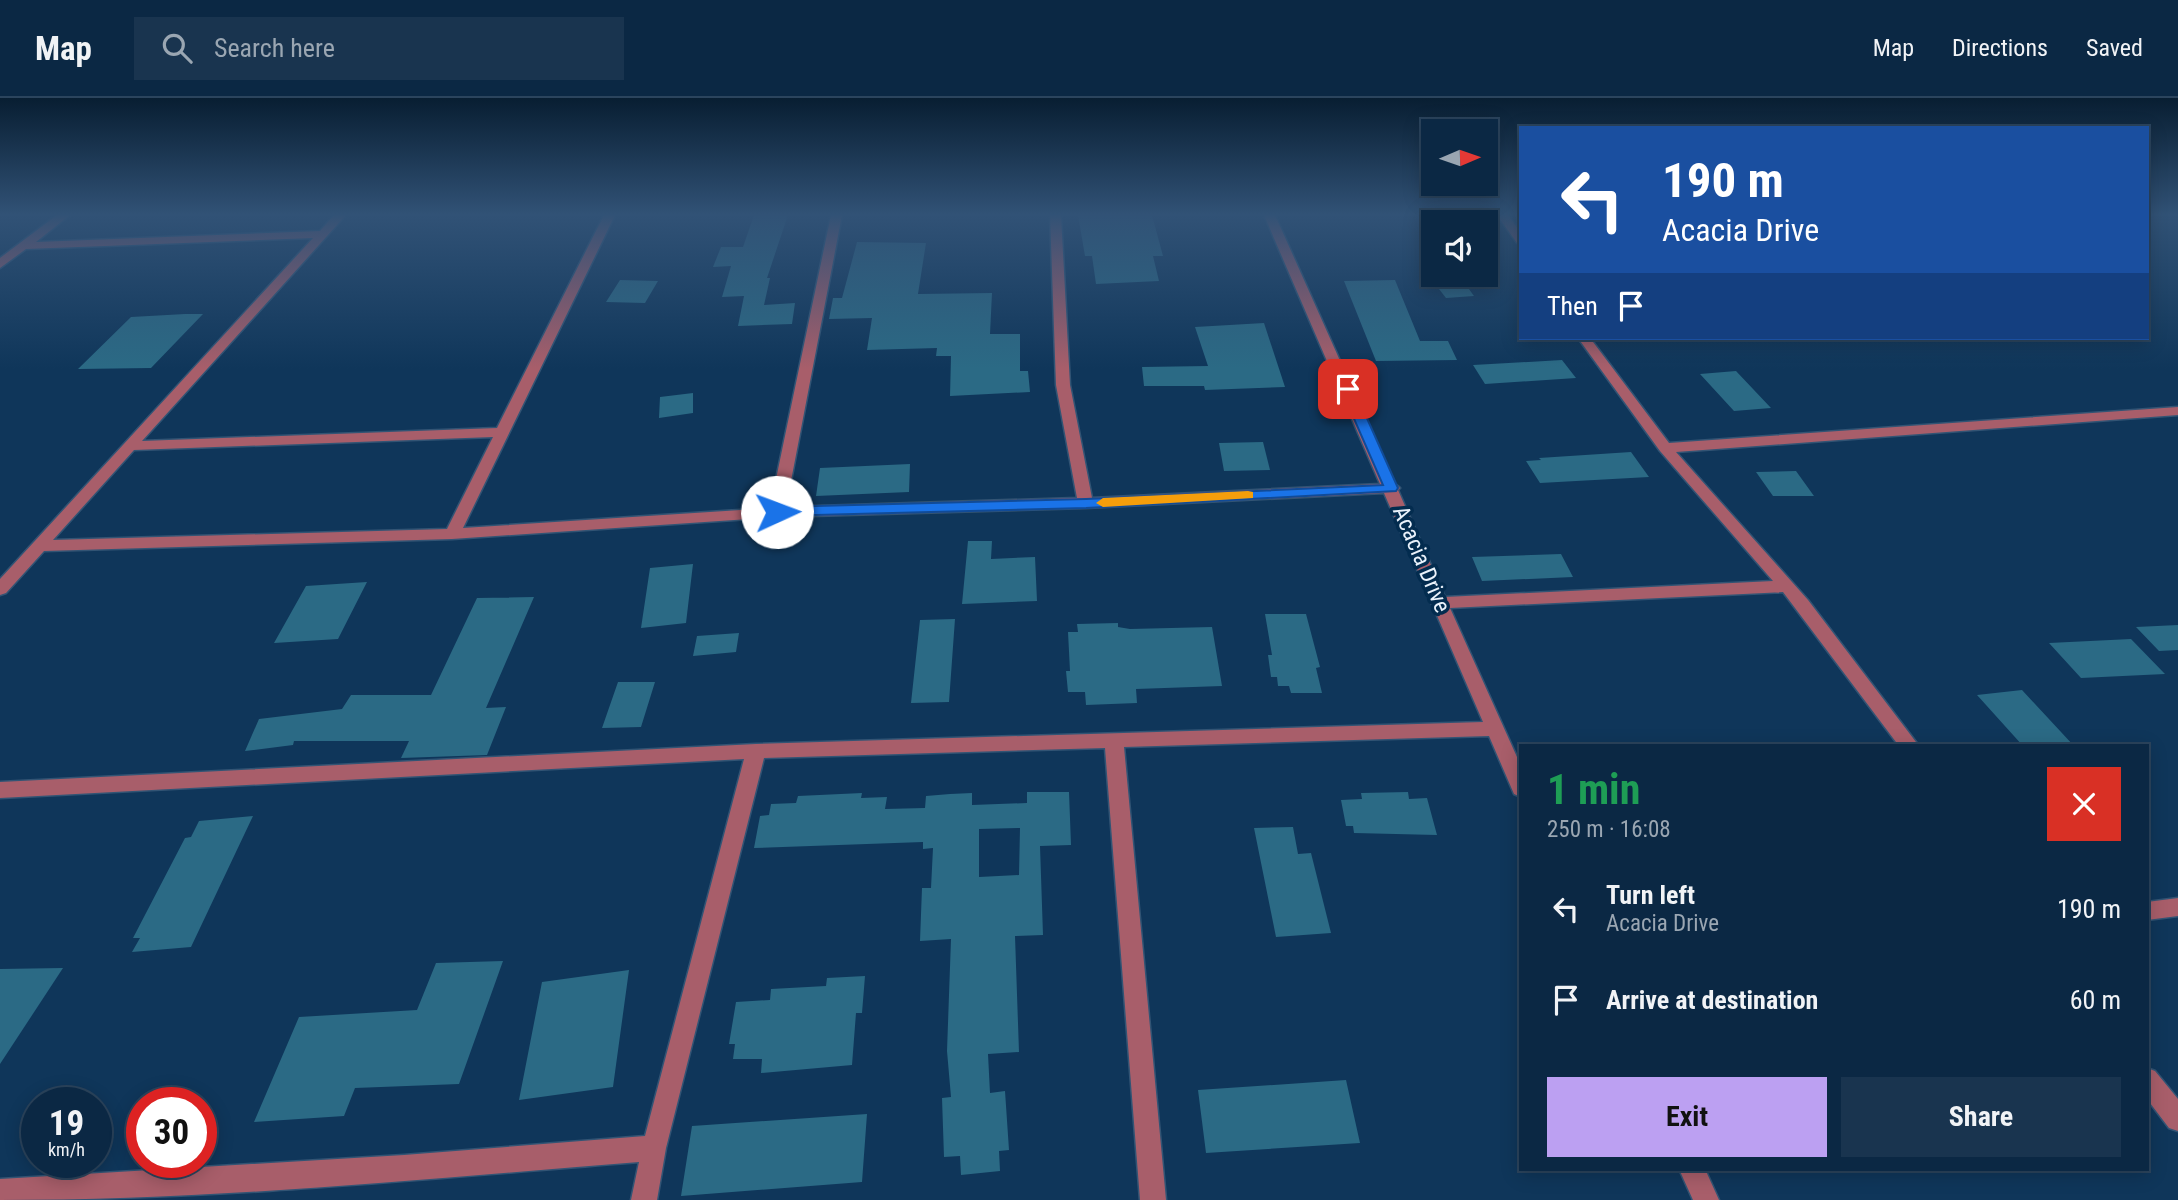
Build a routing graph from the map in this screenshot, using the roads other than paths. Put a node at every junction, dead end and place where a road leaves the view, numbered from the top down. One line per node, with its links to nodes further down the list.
1 (293, 266): 9 (street)
2 (584, 266): 8 (street)
3 (826, 266): 13 (street)
4 (1057, 266): 12 (street)
5 (1293, 266): 11 (street, Acacia Drive)
6 (1585, 340): 10 (street)
7 (2178, 411): 10 (street)
8 (502, 432): 9 (street); 14 (street)
9 (130, 446): 15 (street)
10 (1665, 448): 16 (street)
11 (1392, 488): 12 (street); 18 (street, Acacia Drive)
12 (1086, 503): 13 (street)
13 (777, 512): 14 (street)
14 (452, 534): 15 (street)
15 (39, 546): 17 (street)
16 (1787, 586): 18 (street); 21 (street)
17 (0, 589)
18 (1440, 603): 19 (street, Acacia Drive)
19 (1494, 729): 20 (street); 23 (street, Acacia Drive)
20 (1114, 742): 22 (street); 33 (street)
21 (1909, 744)
22 (756, 751): 24 (street); 29 (street)
23 (1519, 785)
24 (0, 790)
25 (2178, 907): 26 (street)
26 (2149, 911)
27 (2149, 1082): 28 (street)
28 (2178, 1119)
29 (654, 1148): 31 (street); 32 (street)
30 (1693, 1171): 34 (street)
31 (0, 1192)
32 (644, 1200)
33 (1153, 1200)
34 (1706, 1200)

